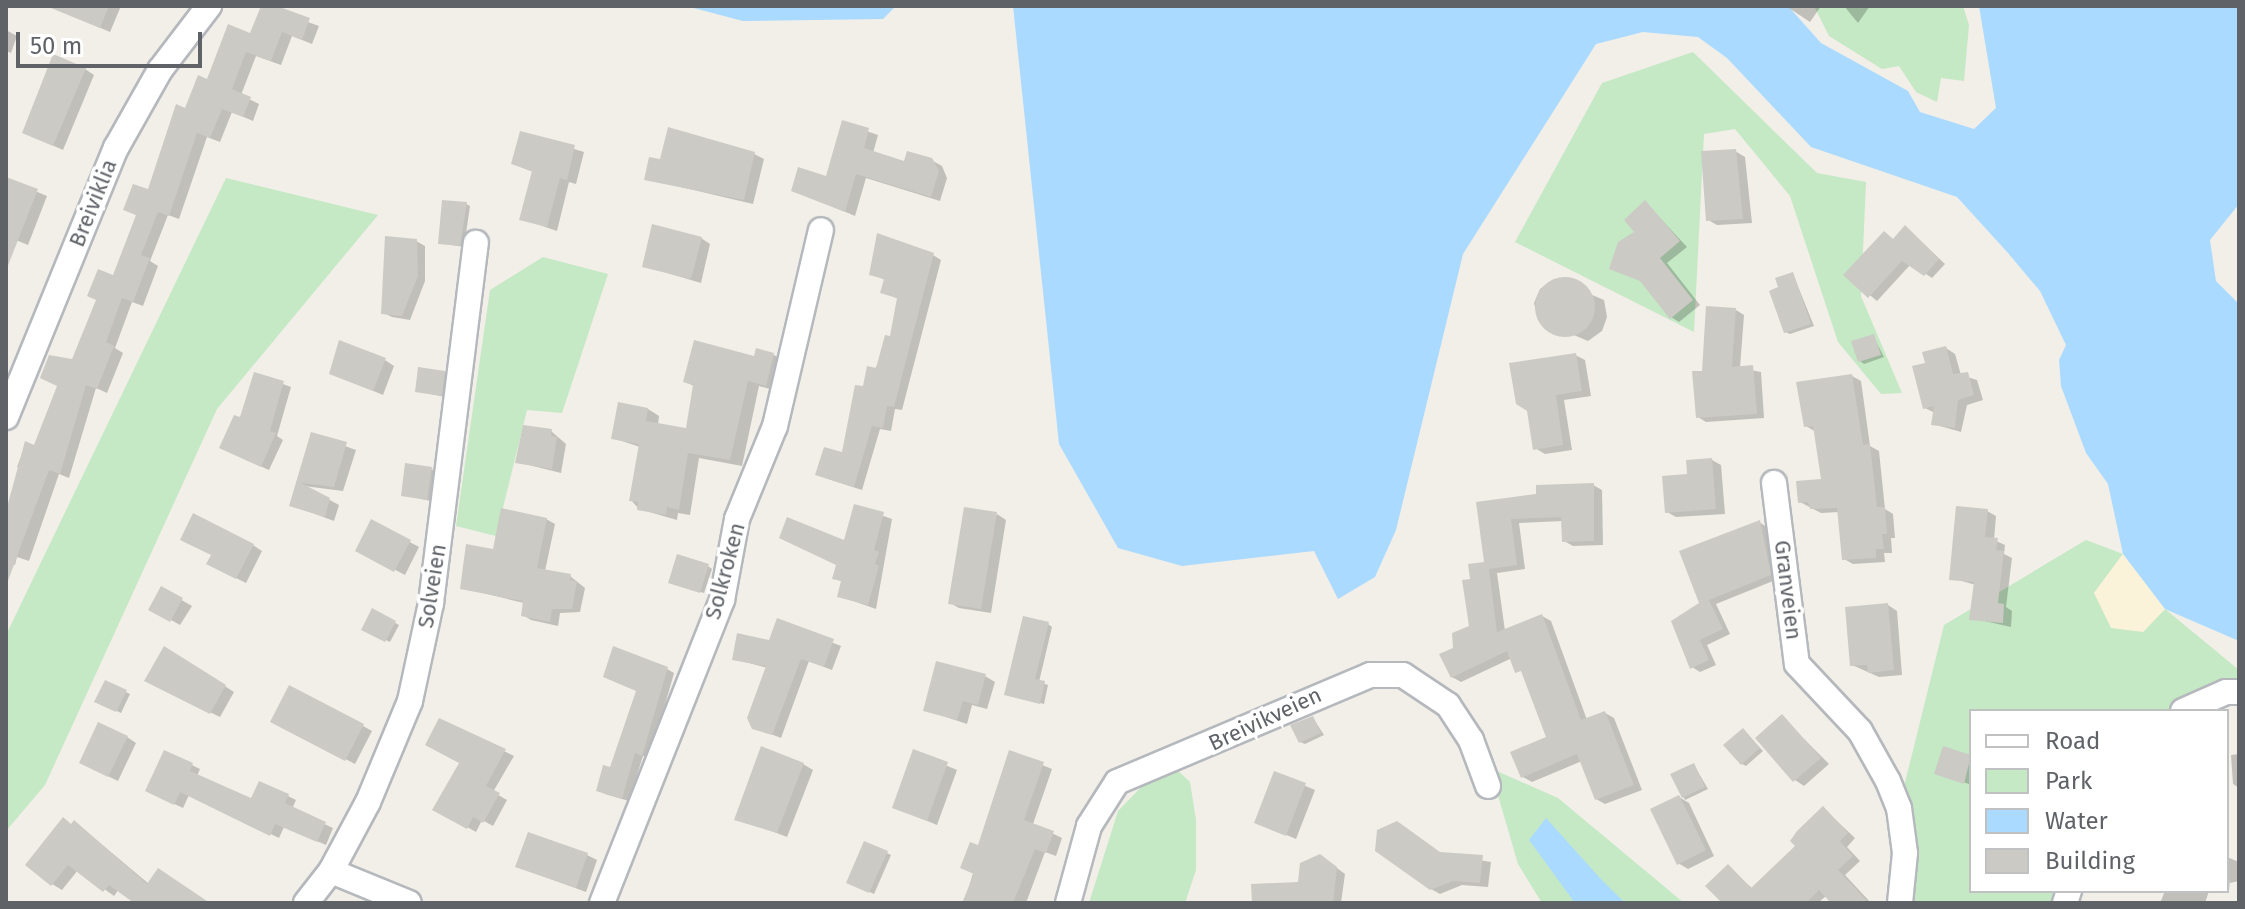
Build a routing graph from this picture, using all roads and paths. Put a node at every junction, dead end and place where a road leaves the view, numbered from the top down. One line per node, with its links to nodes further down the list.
1 (209, 6): 4 (street, Breiviklia)
2 (821, 230): 12 (street, Solkroken)
3 (476, 243): 9 (street, Solveien)
4 (6, 417)
5 (1774, 483): 14 (street, Granveien)
6 (2239, 692): 7 (street)
7 (2188, 709)
8 (1488, 786): 13 (street, Breivikveien)
9 (331, 871): 10 (street, Solveien); 11 (street)
10 (306, 903)
11 (409, 903)
12 (602, 903)
13 (1068, 903)
14 (1900, 903)

